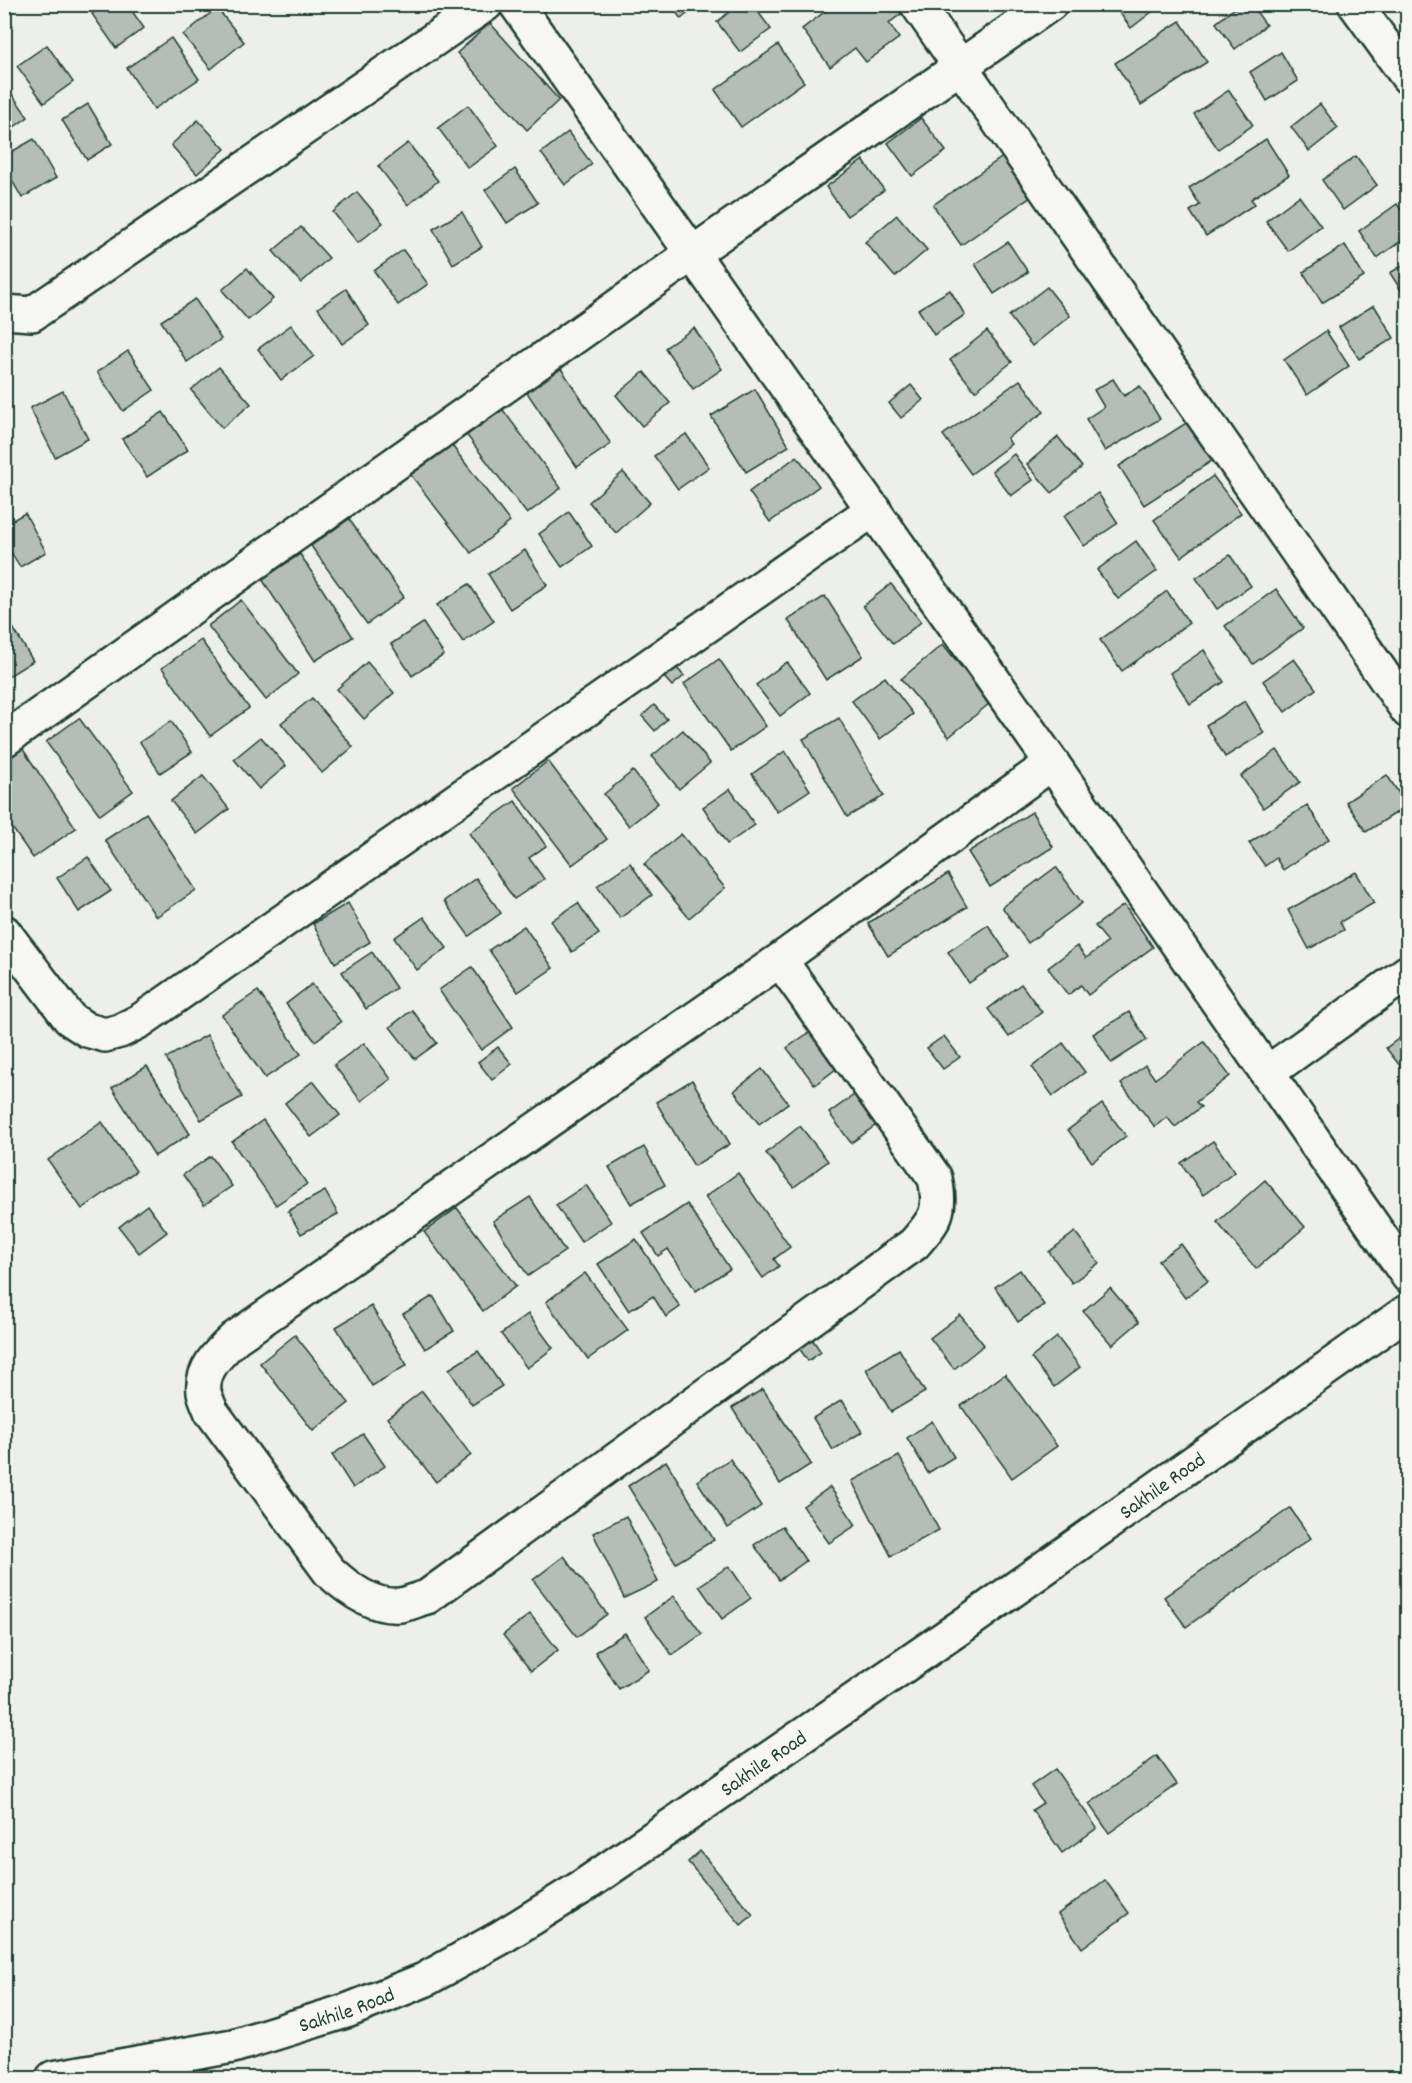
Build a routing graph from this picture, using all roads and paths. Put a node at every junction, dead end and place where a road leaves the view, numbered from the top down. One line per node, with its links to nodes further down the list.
1 (486, 4): 9 (street)
2 (516, 4): 8 (street)
3 (917, 4): 6 (street)
4 (1050, 4): 6 (street)
5 (1355, 4): 7 (street)
6 (960, 66): 8 (street); 11 (street)
7 (1407, 77)
8 (693, 253): 10 (street); 12 (street)
9 (4, 312)
10 (874, 509): 13 (street); 14 (street)
11 (1407, 711)
12 (4, 741)
13 (1052, 763): 15 (street); 17 (street)
14 (4, 932)
15 (780, 960): 15 (street)
16 (1407, 972): 17 (street)
17 (1267, 1073): 18 (street)
18 (1407, 1276)
19 (1407, 1311): 20 (street, Sakhile Road)
20 (53, 2079)

